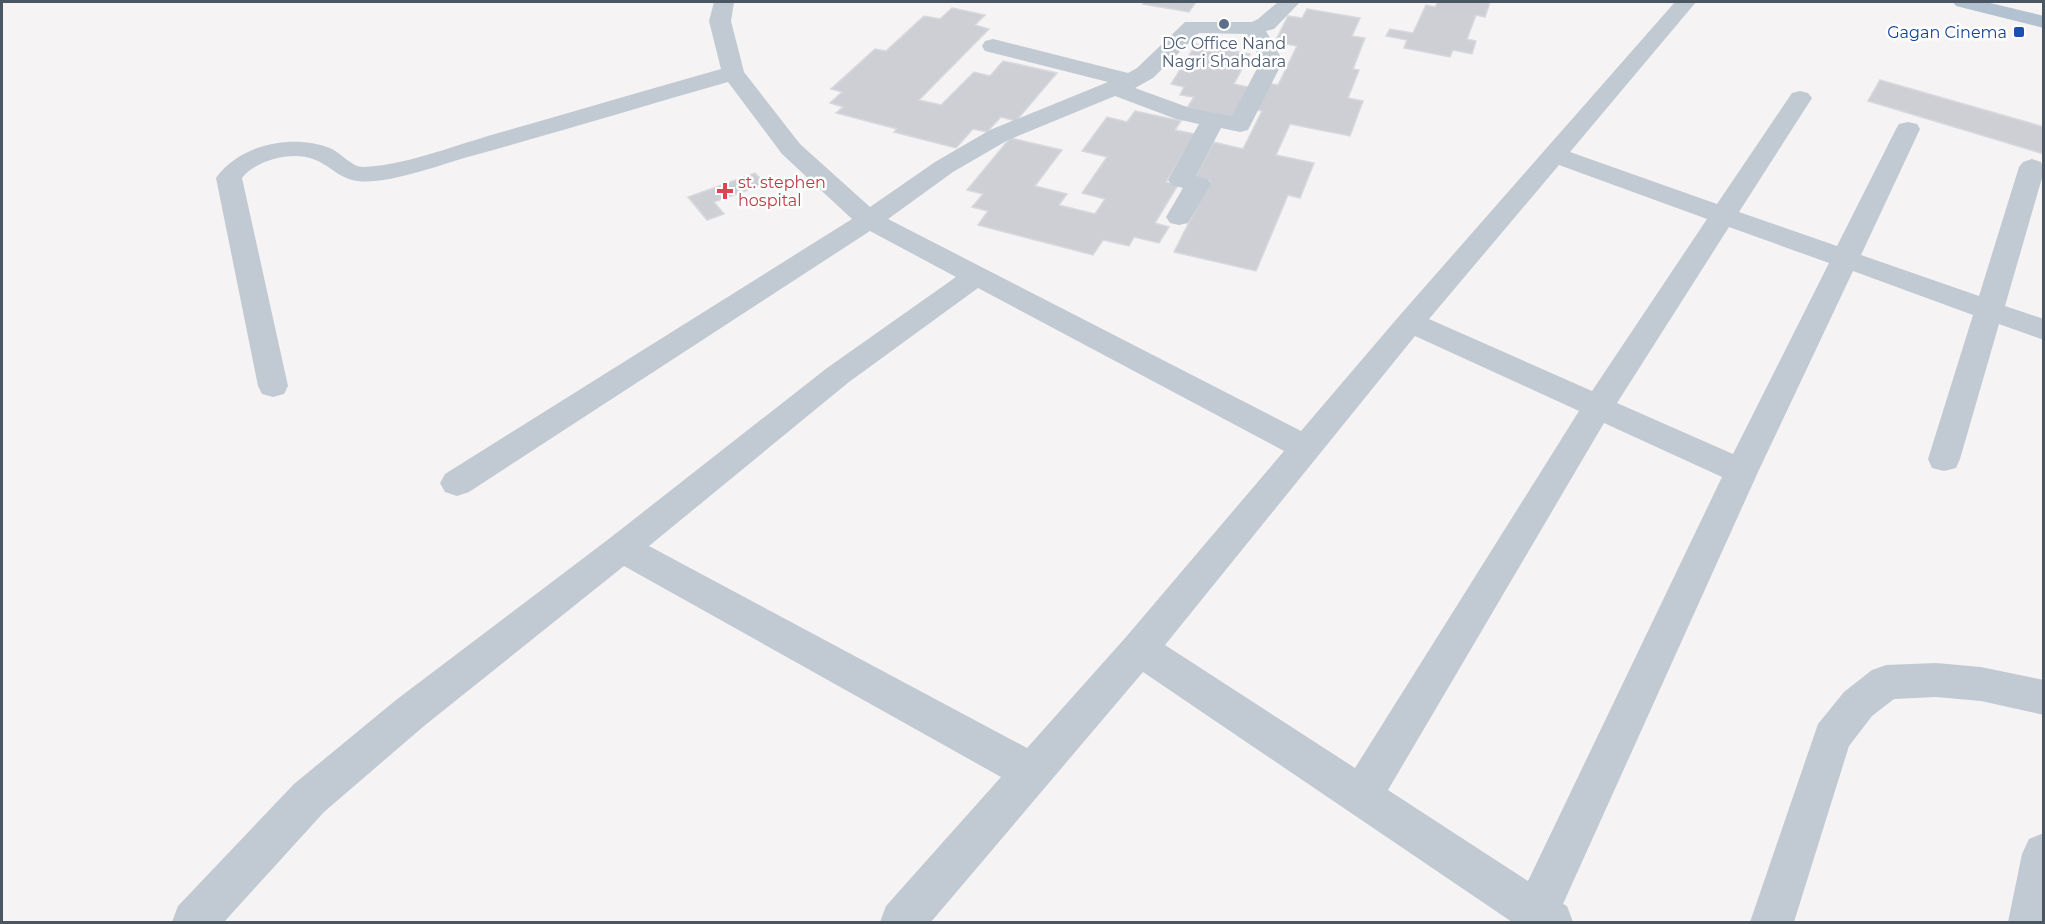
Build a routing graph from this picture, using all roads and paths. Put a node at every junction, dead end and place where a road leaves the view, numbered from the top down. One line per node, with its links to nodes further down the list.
1 (724, 2): 8 (street)
2 (1290, 2): 6 (street)
3 (1686, 2): 13 (street)
4 (1963, 2): 5 (main road)
5 (2043, 22)
6 (1254, 28): 9 (street); 11 (street)
7 (993, 46): 9 (street)
8 (733, 73): 17 (street); 23 (street)
9 (1123, 85): 11 (street); 17 (street)
10 (1800, 98): 15 (street)
11 (1213, 120): 16 (street)
12 (1908, 129): 18 (street)
13 (1555, 155): 15 (street); 21 (street)
14 (2032, 167): 20 (street)
15 (1722, 215): 18 (street); 24 (street)
16 (1179, 217)
17 (869, 220): 19 (street); 28 (street)
18 (1845, 259): 20 (street); 27 (street)
19 (976, 276): 25 (street); 29 (street)
20 (1988, 310): 22 (street); 26 (street)
21 (1410, 322): 24 (street); 25 (street)
22 (2043, 330)
23 (273, 386)
24 (1597, 408): 27 (street); 33 (street)
25 (1305, 448): 30 (street)
26 (1944, 459)
27 (1741, 472): 35 (street)
28 (457, 483)
29 (622, 548): 32 (street); 36 (street)
30 (1139, 649): 32 (street); 33 (street)
31 (2043, 698): 38 (street)
32 (1032, 772): 37 (street)
33 (1361, 796): 35 (street)
34 (2043, 854): 39 (street)
35 (1544, 918)
36 (194, 922)
37 (902, 922)
38 (1772, 922)
39 (2030, 922)

